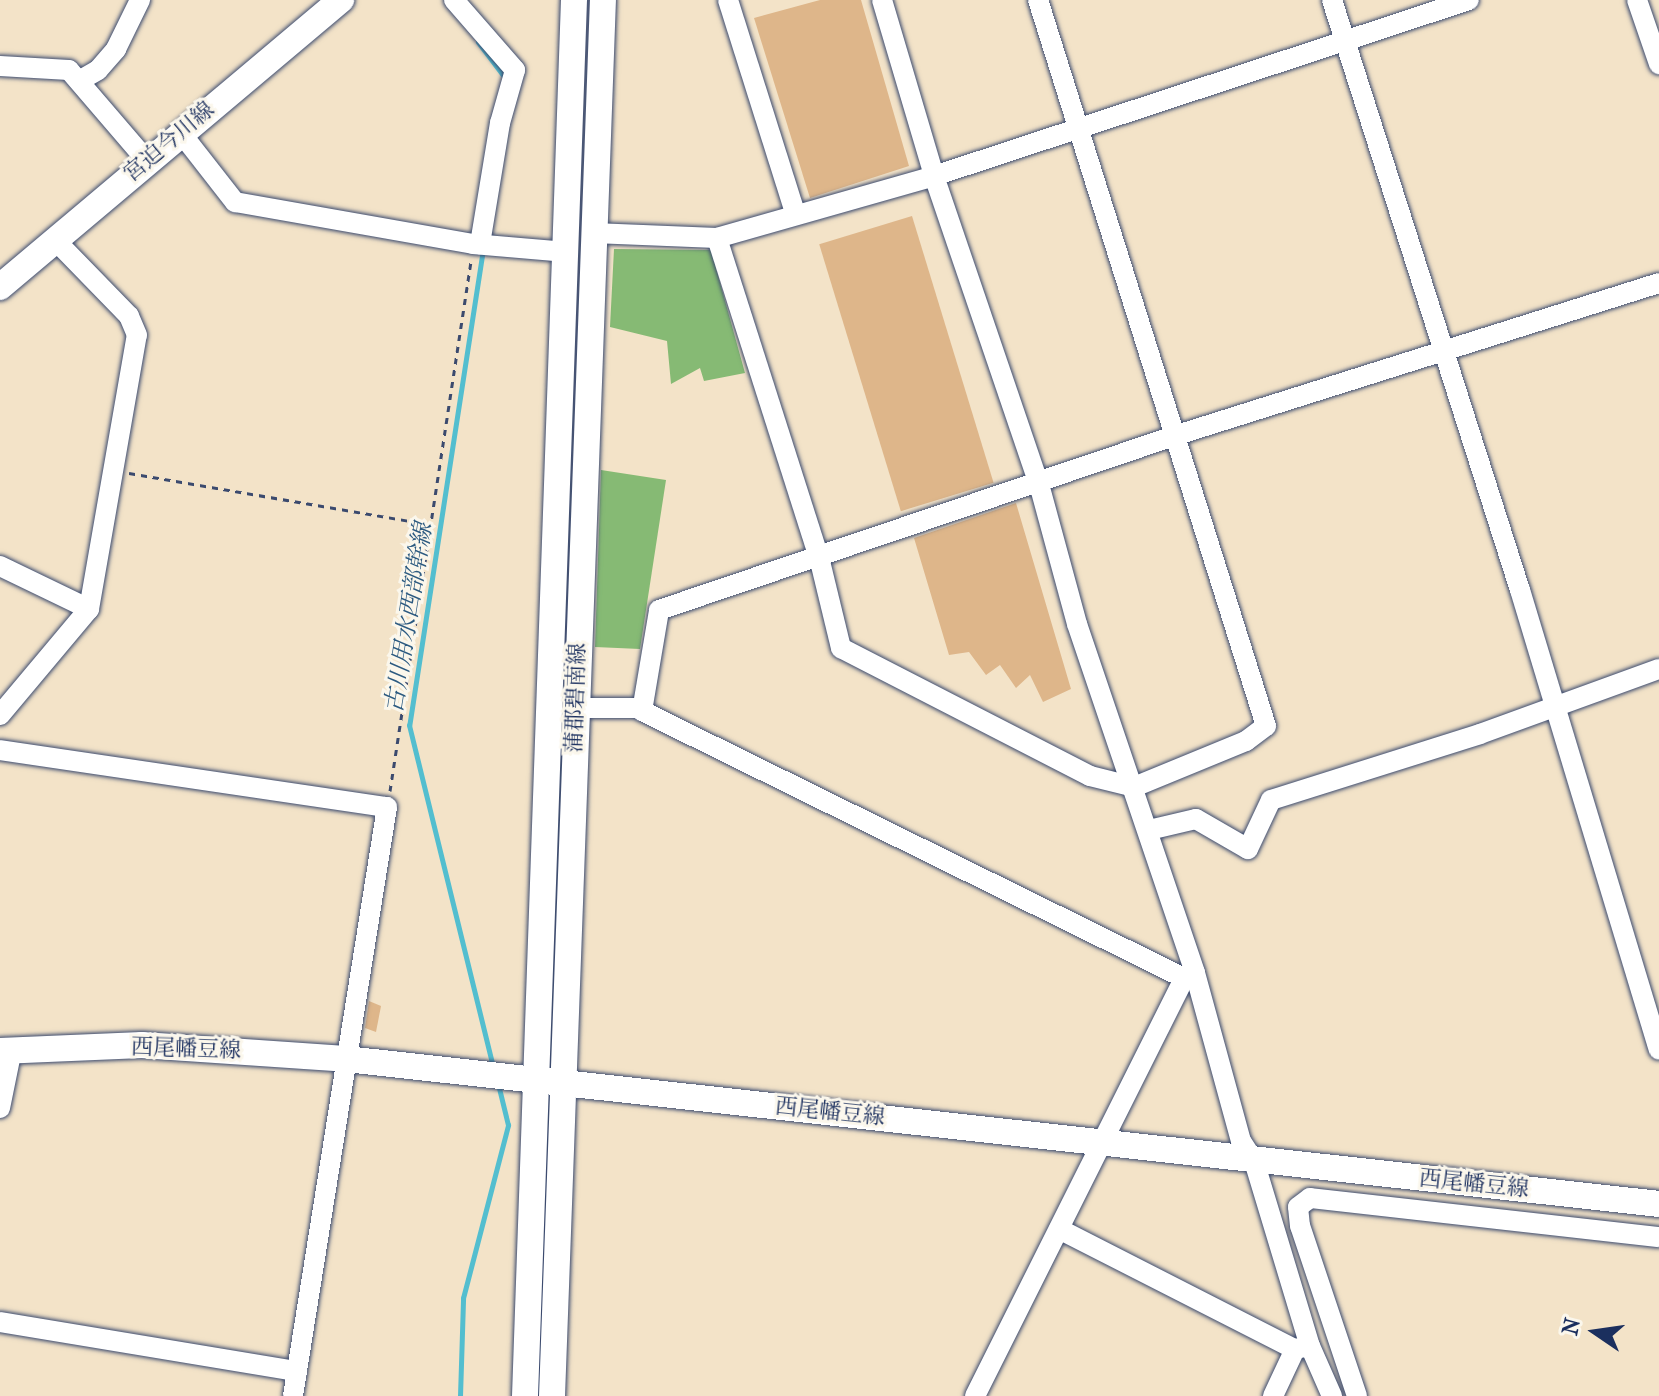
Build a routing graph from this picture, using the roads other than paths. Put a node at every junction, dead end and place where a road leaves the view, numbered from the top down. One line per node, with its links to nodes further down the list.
1 (140, 0): 15 (street)
2 (341, 0): 17 (main road, 宮迫今川線)
3 (454, 0): 24 (street)
4 (574, 0): 25 (main road, 蒲郡碧南線)
5 (603, 0): 21 (main road, 蒲郡碧南線)
6 (728, 0): 20 (street)
7 (882, 0): 19 (street)
8 (1038, 0): 16 (street)
9 (1332, 0): 12 (street)
10 (1469, 0): 12 (street)
11 (1637, 0): 13 (street)
12 (1346, 39): 16 (street); 28 (street)
13 (1659, 64)
14 (0, 66): 15 (street)
15 (79, 81): 18 (street)
16 (1078, 125): 19 (street); 29 (street)
17 (181, 133): 18 (main road, 宮迫今川線); 24 (street)
18 (147, 161): 23 (main road, 宮迫今川線)
19 (934, 176): 20 (street); 30 (street)
20 (795, 212): 22 (street)
21 (593, 233): 22 (street); 36 (main road, 蒲郡碧南線)
22 (717, 238): 31 (street)
23 (55, 240): 27 (main road, 宮迫今川線); 33 (street)
24 (477, 244): 25 (street)
25 (567, 252): 46 (main road, 蒲郡碧南線)
26 (1659, 283): 28 (street)
27 (0, 287)
28 (1443, 352): 29 (street); 35 (street)
29 (1177, 435): 30 (street); 40 (street)
30 (1039, 484): 31 (street); 40 (street)
31 (819, 557): 37 (street); 40 (street)
32 (0, 566): 33 (street)
33 (89, 609): 38 (street)
34 (1659, 669): 35 (street)
35 (1556, 707): 41 (street); 43 (street)
36 (576, 708): 37 (street); 47 (main road, 蒲郡碧南線)
37 (642, 708): 42 (street)
38 (0, 715)
39 (0, 750): 45 (street)
40 (1134, 787): 41 (street)
41 (1149, 830): 42 (street)
42 (1189, 976): 49 (street); 50 (street)
43 (1659, 1049)
44 (6, 1050): 45 (main road, 西尾幡豆線); 48 (street)
45 (346, 1059): 46 (main road, 西尾幡豆線); 56 (street)
46 (529, 1081): 47 (main road, 西尾幡豆線); 58 (main road, 蒲郡碧南線)
47 (566, 1084): 49 (main road, 西尾幡豆線); 59 (main road, 蒲郡碧南線)
48 (0, 1108)
49 (1101, 1141): 50 (main road, 西尾幡豆線); 52 (street)
50 (1254, 1161): 51 (main road, 西尾幡豆線); 55 (street)
51 (1659, 1204)
52 (1059, 1229): 55 (street); 60 (street)
53 (1659, 1237): 63 (street)
54 (0, 1322): 56 (street)
55 (1303, 1348): 61 (street); 62 (street)
56 (297, 1371): 57 (street)
57 (293, 1396)
58 (525, 1396)
59 (552, 1396)
60 (975, 1396)
61 (1273, 1396)
62 (1332, 1396)
63 (1357, 1396)

